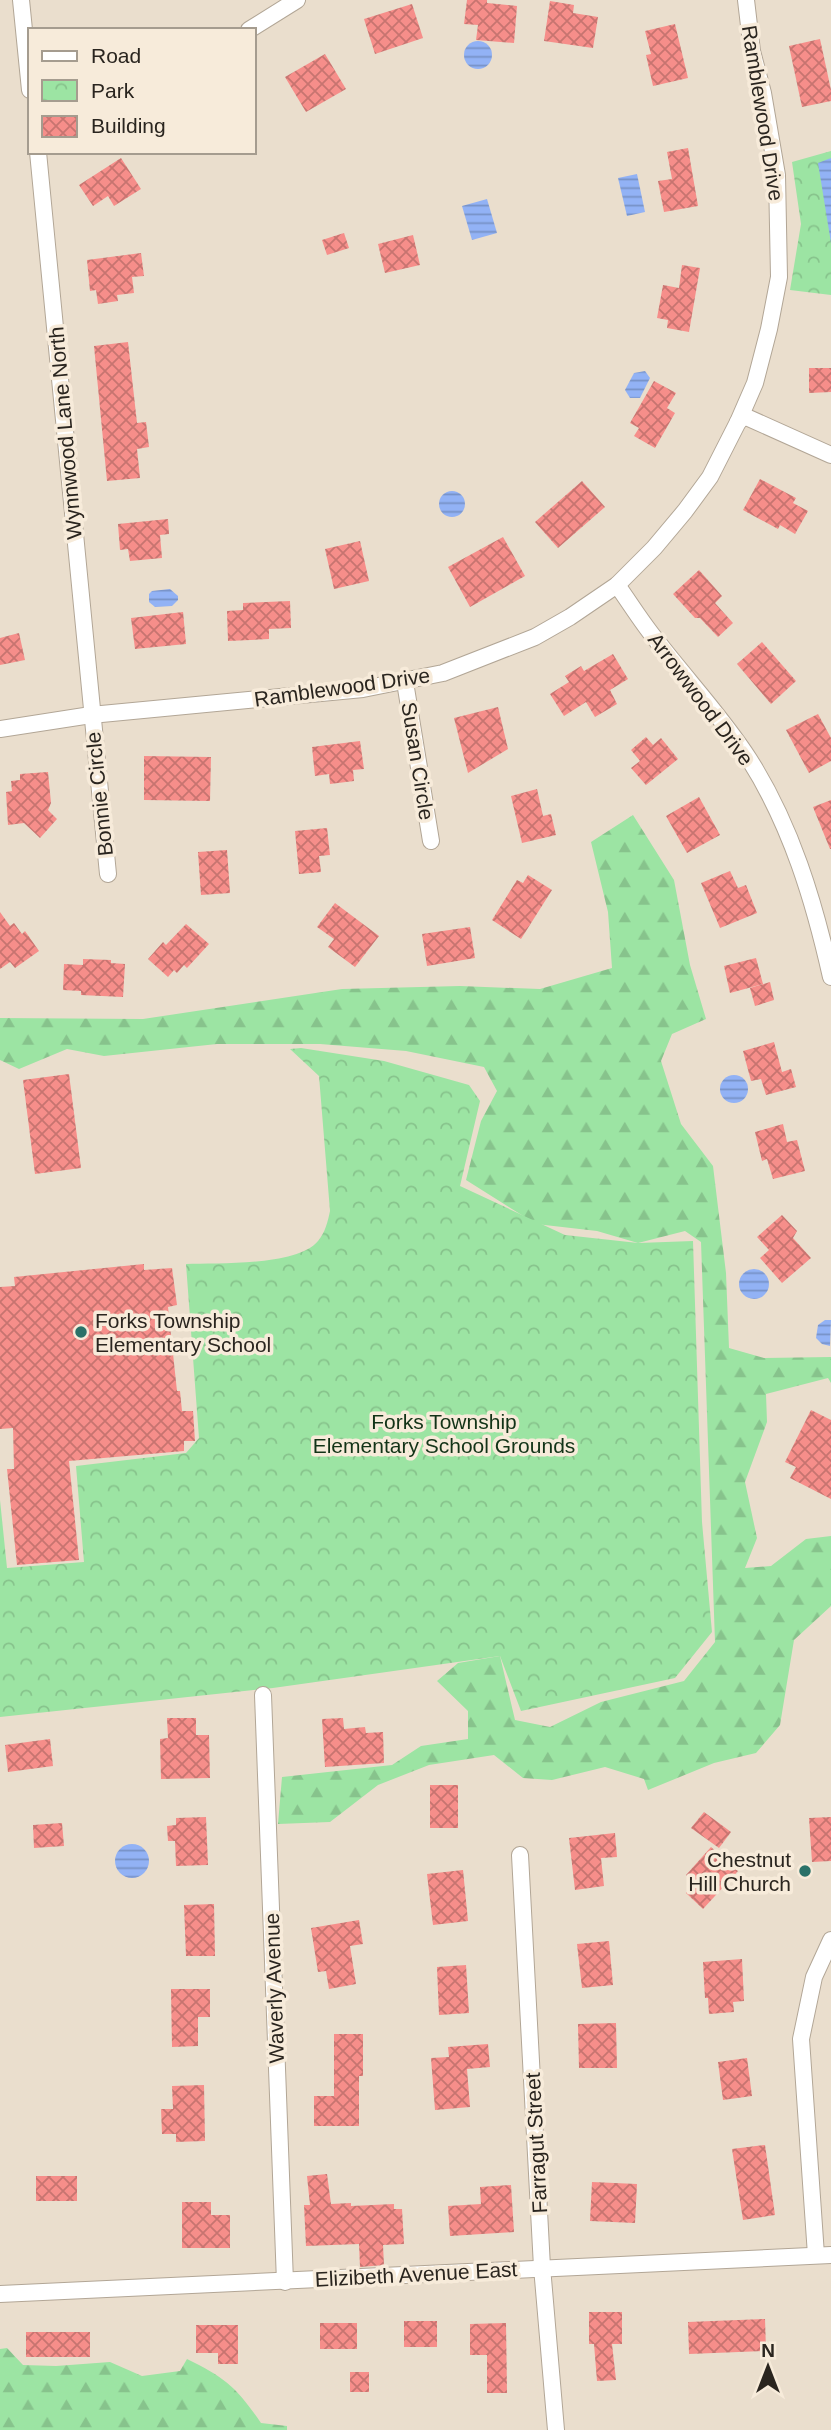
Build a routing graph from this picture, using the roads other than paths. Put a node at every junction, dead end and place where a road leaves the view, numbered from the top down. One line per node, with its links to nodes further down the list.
1 (21, 0): 5 (street)
2 (297, 0): 4 (street)
3 (746, 0): 7 (street, Ramblewood Drive)
4 (252, 28)
5 (28, 70)
6 (43, 155): 11 (street, Wynnwood Lane North)
7 (738, 422): 8 (street); 9 (street, Ramblewood Drive)
8 (831, 455)
9 (617, 584): 10 (street, Ramblewood Drive); 15 (street, Arrowwood Drive)
10 (405, 682): 11 (street, Ramblewood Drive); 13 (street, Susan Circle)
11 (91, 715): 12 (street, Ramblewood Drive); 14 (street, Bonnie Circle)
12 (0, 729)
13 (431, 841)
14 (108, 874)
15 (831, 977)
16 (263, 1695): 21 (street, Waverly Avenue)
17 (520, 1855): 20 (street, Farragut Street)
18 (831, 1940): 19 (street)
19 (824, 2255): 20 (street, Elizibeth Avenue East)
20 (542, 2267): 21 (street, Elizibeth Avenue East); 23 (street, Farragut Street)
21 (285, 2282): 22 (street, Elizibeth Avenue East)
22 (0, 2294)
23 (556, 2430)

